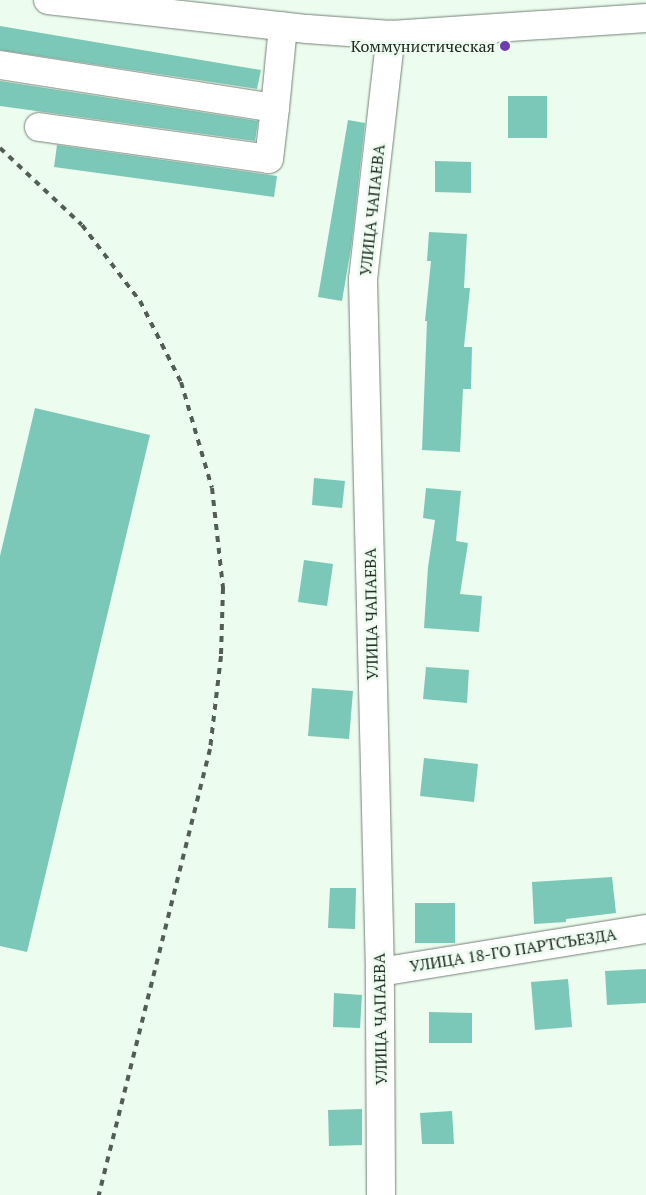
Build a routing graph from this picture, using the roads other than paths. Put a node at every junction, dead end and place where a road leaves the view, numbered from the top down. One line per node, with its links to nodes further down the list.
1 (48, 0): 3 (street)
2 (646, 18): 4 (street)
3 (283, 26): 4 (street); 6 (street)
4 (391, 35): 9 (street, УЛИЦА ЧАПАЕВА)
5 (0, 64): 6 (street)
6 (275, 108): 7 (street)
7 (39, 128)
8 (646, 929): 9 (street, УЛИЦА 18-ГО ПАРТСЪЕЗДА)
9 (380, 972): 10 (street, УЛИЦА ЧАПАЕВА)
10 (381, 1195)

